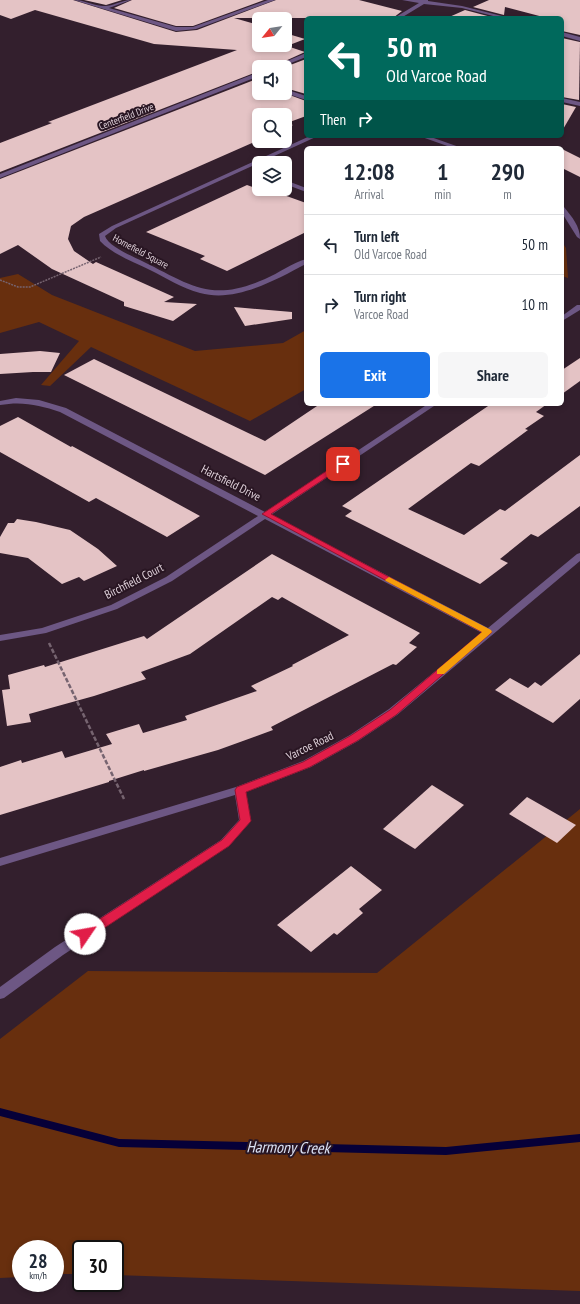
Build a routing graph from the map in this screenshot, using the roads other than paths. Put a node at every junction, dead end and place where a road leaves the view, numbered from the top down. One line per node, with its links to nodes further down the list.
1 (76, 0): 6 (street)
2 (129, 0): 6 (street)
3 (273, 0): 6 (street)
4 (404, 0): 5 (street)
5 (426, 1): 7 (street); 8 (street)
6 (105, 8)
7 (400, 16)
8 (500, 16)
9 (564, 35): 10 (street)
10 (580, 39)
11 (304, 56): 12 (street)
12 (292, 61)
13 (252, 77): 14 (street, Centerfield Drive)
14 (247, 79): 15 (street); 25 (street, Centerfield Drive)
15 (252, 81)
16 (292, 93): 17 (street)
17 (304, 97)
18 (564, 100): 19 (street)
19 (580, 104)
20 (311, 138): 23 (street, Homefield Square)
21 (428, 138): 22 (street)
22 (453, 146)
23 (248, 166): 24 (street); 30 (street, Homefield Square)
24 (252, 168)
25 (0, 176)
26 (292, 185): 27 (street)
27 (304, 189)
28 (564, 211): 29 (street)
29 (580, 237)
30 (304, 262)
31 (580, 307): 32 (street)
32 (564, 318)
33 (0, 403): 35 (street, Hartsfield Drive)
34 (430, 406): 35 (street, Birchfield Court)
35 (266, 514): 37 (street, Hartsfield Drive); 38 (street, Birchfield Court)
36 (580, 556): 37 (street, Varcoe Road)
37 (488, 632): 39 (street, Varcoe Road)
38 (0, 638)
39 (240, 790): 40 (street, Varcoe Road); 41 (street)
40 (0, 862)
41 (0, 994)

